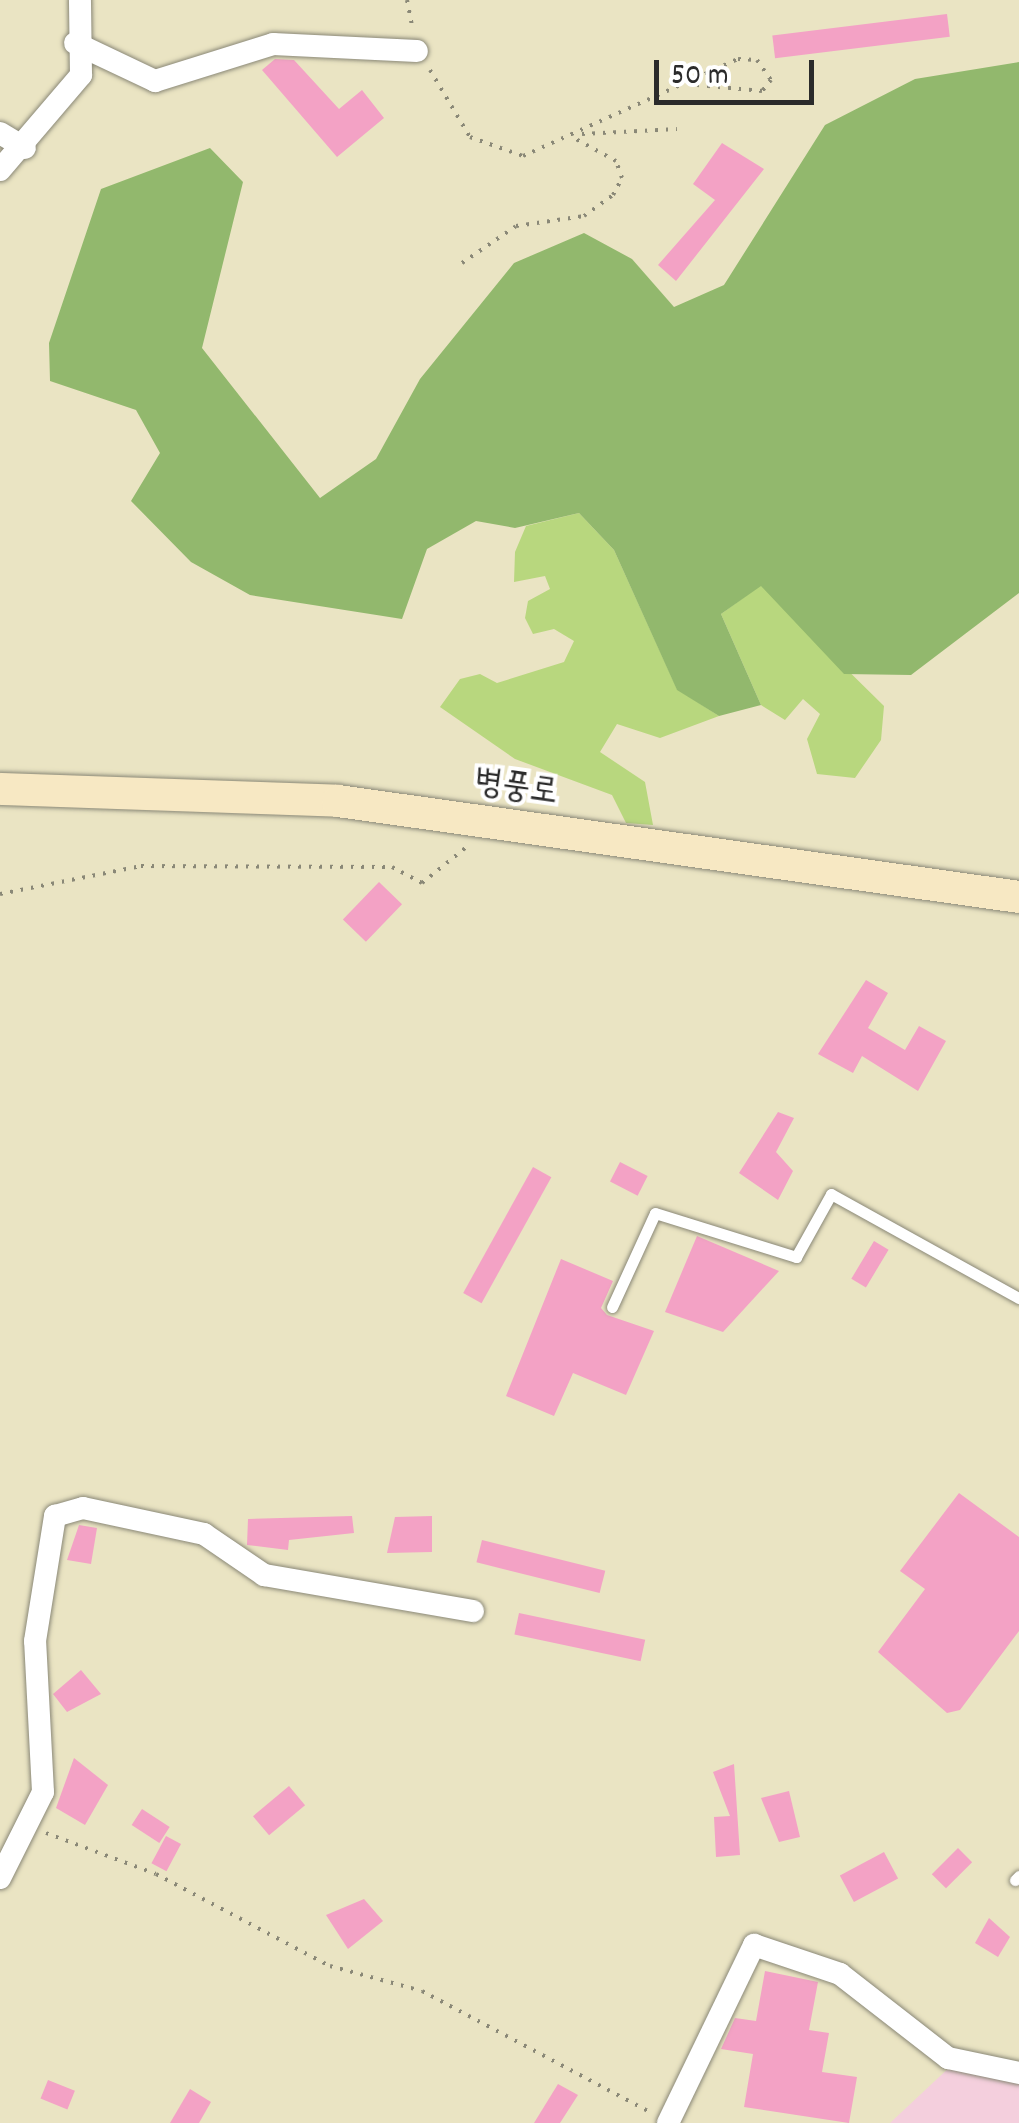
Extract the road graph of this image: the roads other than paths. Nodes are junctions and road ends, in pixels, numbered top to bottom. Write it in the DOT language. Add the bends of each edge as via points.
graph roads {
  1 [pos="80,0"];
  2 [pos="75,43"];
  3 [pos="418,51"];
  4 [pos="0,133"];
  5 [pos="25,148"];
  6 [pos="0,170"];
  7 [pos="0,789"];
  8 [pos="1019,897"];
  9 [pos="1019,1298"];
  10 [pos="612,1307"];
  11 [pos="473,1611"];
  12 [pos="0,1878"];
  13 [pos="1019,2073"];
  14 [pos="668,2122"];
  1 -- 2 [label="street"];
  2 -- 3 [label="street" via="155,81 274,44"];
  2 -- 5 [label="street" via="81,75"];
  4 -- 5 [label="street"];
  5 -- 6 [label="street"];
  7 -- 8 [label="main road, 병풍로" via="338,802"];
  9 -- 10 [label="lane" via="830,1194 796,1256 655,1213"];
  11 -- 12 [label="street" via="264,1575 218,1539 185,1530 83,1508 55,1516 36,1640 46,1768"];
  13 -- 14 [label="street" via="948,2058 840,1974 754,1945"];
}
